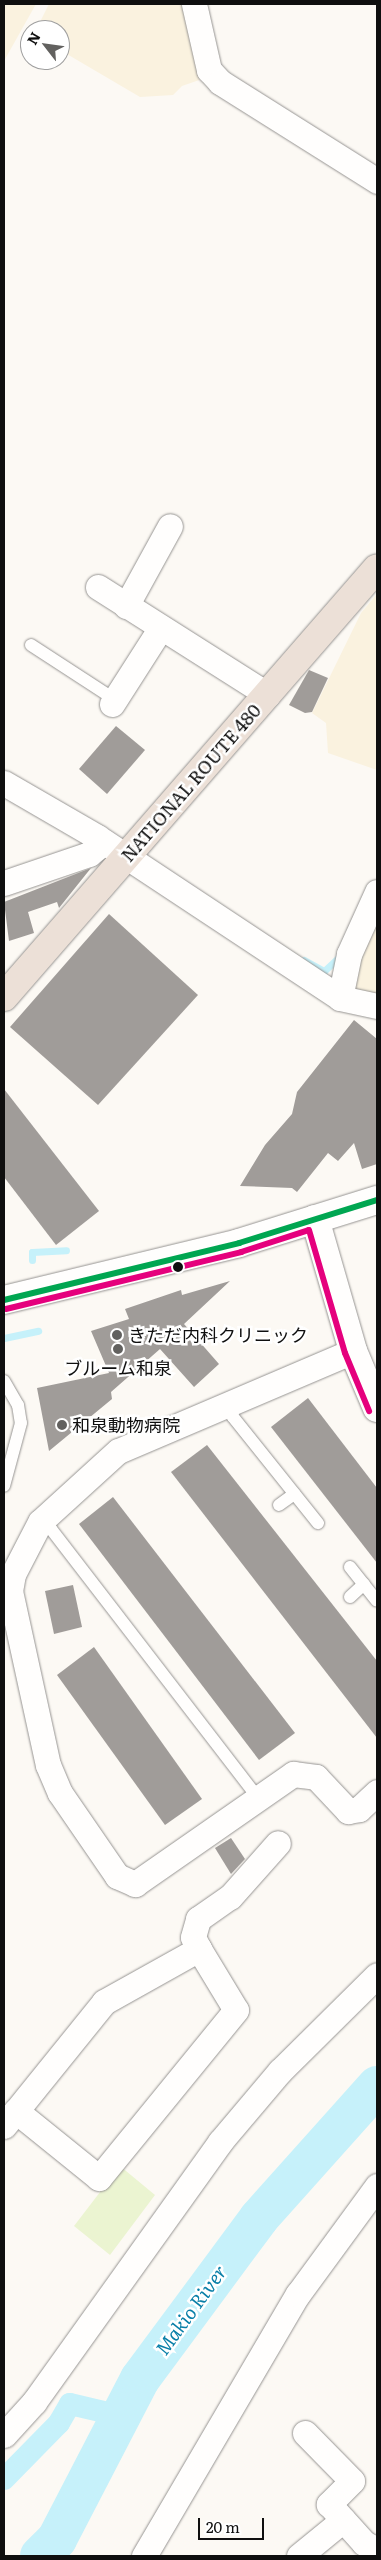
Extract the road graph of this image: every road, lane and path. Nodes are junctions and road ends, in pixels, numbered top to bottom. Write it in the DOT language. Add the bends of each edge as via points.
graph roads {
  1 [pos="194,4"];
  2 [pos="377,181"];
  3 [pos="170,526"];
  4 [pos="377,568"];
  5 [pos="98,586"];
  6 [pos="126,606"];
  7 [pos="160,630"];
  8 [pos="31,645"];
  9 [pos="268,694"];
  10 [pos="113,701"];
  11 [pos="4,784"];
  12 [pos="115,849"];
  13 [pos="4,883"];
  14 [pos="377,892"];
  15 [pos="4,997"];
  16 [pos="340,998"];
  17 [pos="377,1006"];
  18 [pos="377,1200"];
  19 [pos="315,1219"];
  20 [pos="4,1300"];
  21 [pos="353,1350"];
  22 [pos="4,1381"];
  23 [pos="228,1403"];
  24 [pos="377,1408"];
  25 [pos="4,1486"];
  26 [pos="294,1494"];
  27 [pos="280,1505"];
  28 [pos="40,1522"];
  29 [pos="318,1523"];
  30 [pos="350,1567"];
  31 [pos="364,1584"];
  32 [pos="350,1597"];
  33 [pos="377,1601"];
  34 [pos="377,1792"];
  35 [pos="258,1798"];
  36 [pos="265,1849"];
  37 [pos="199,1949"];
  38 [pos="377,1975"];
  39 [pos="10,2119"];
  40 [pos="377,2186"];
  41 [pos="4,2435"];
  42 [pos="310,2448"];
  43 [pos="343,2520"];
  44 [pos="377,2550"];
  45 [pos="144,2556"];
  46 [pos="299,2556"];
  1 -- 2 [label="street" via="209,70 220,82"];
  3 -- 6 [label="street"];
  4 -- 9 [label="highway, NATIONAL ROUTE 480"];
  5 -- 6 [label="street"];
  6 -- 7 [label="street"];
  7 -- 9 [label="street"];
  7 -- 10 [label="street"];
  8 -- 10 [label="lane"];
  9 -- 12 [label="highway, NATIONAL ROUTE 480"];
  11 -- 12 [label="street"];
  12 -- 13 [label="street" via="89,854"];
  12 -- 15 [label="highway, NATIONAL ROUTE 480"];
  12 -- 16 [label="street"];
  14 -- 16 [label="street" via="349,954"];
  16 -- 17 [label="street"];
  18 -- 19 [label="street"];
  19 -- 20 [label="street" via="239,1243"];
  19 -- 21 [label="street"];
  21 -- 23 [label="street"];
  21 -- 24 [label="street"];
  22 -- 25 [label="lane" via="18,1405 21,1423"];
  23 -- 26 [label="lane" via="233,1417"];
  23 -- 28 [label="street" via="118,1451"];
  26 -- 27 [label="lane"];
  26 -- 29 [label="lane"];
  28 -- 35 [label="lane" via="51,1529"];
  28 -- 35 [label="street" via="13,1574 10,1591 35,1707 48,1765 60,1793 117,1876 135,1884"];
  30 -- 31 [label="lane"];
  31 -- 32 [label="lane"];
  31 -- 33 [label="lane"];
  34 -- 35 [label="street" via="359,1809 348,1811 316,1776 293,1774"];
  36 -- 37 [label="street" via="230,1897 198,1919 193,1937"];
  37 -- 39 [label="street" via="104,2002"];
  37 -- 39 [label="street" via="236,2010 100,2178"];
  38 -- 41 [label="street" via="280,2072 220,2142 34,2402"];
  40 -- 45 [label="street" via="298,2294"];
  42 -- 43 [label="street" via="352,2481 329,2504"];
  43 -- 44 [label="street"];
  43 -- 46 [label="street"];
}
